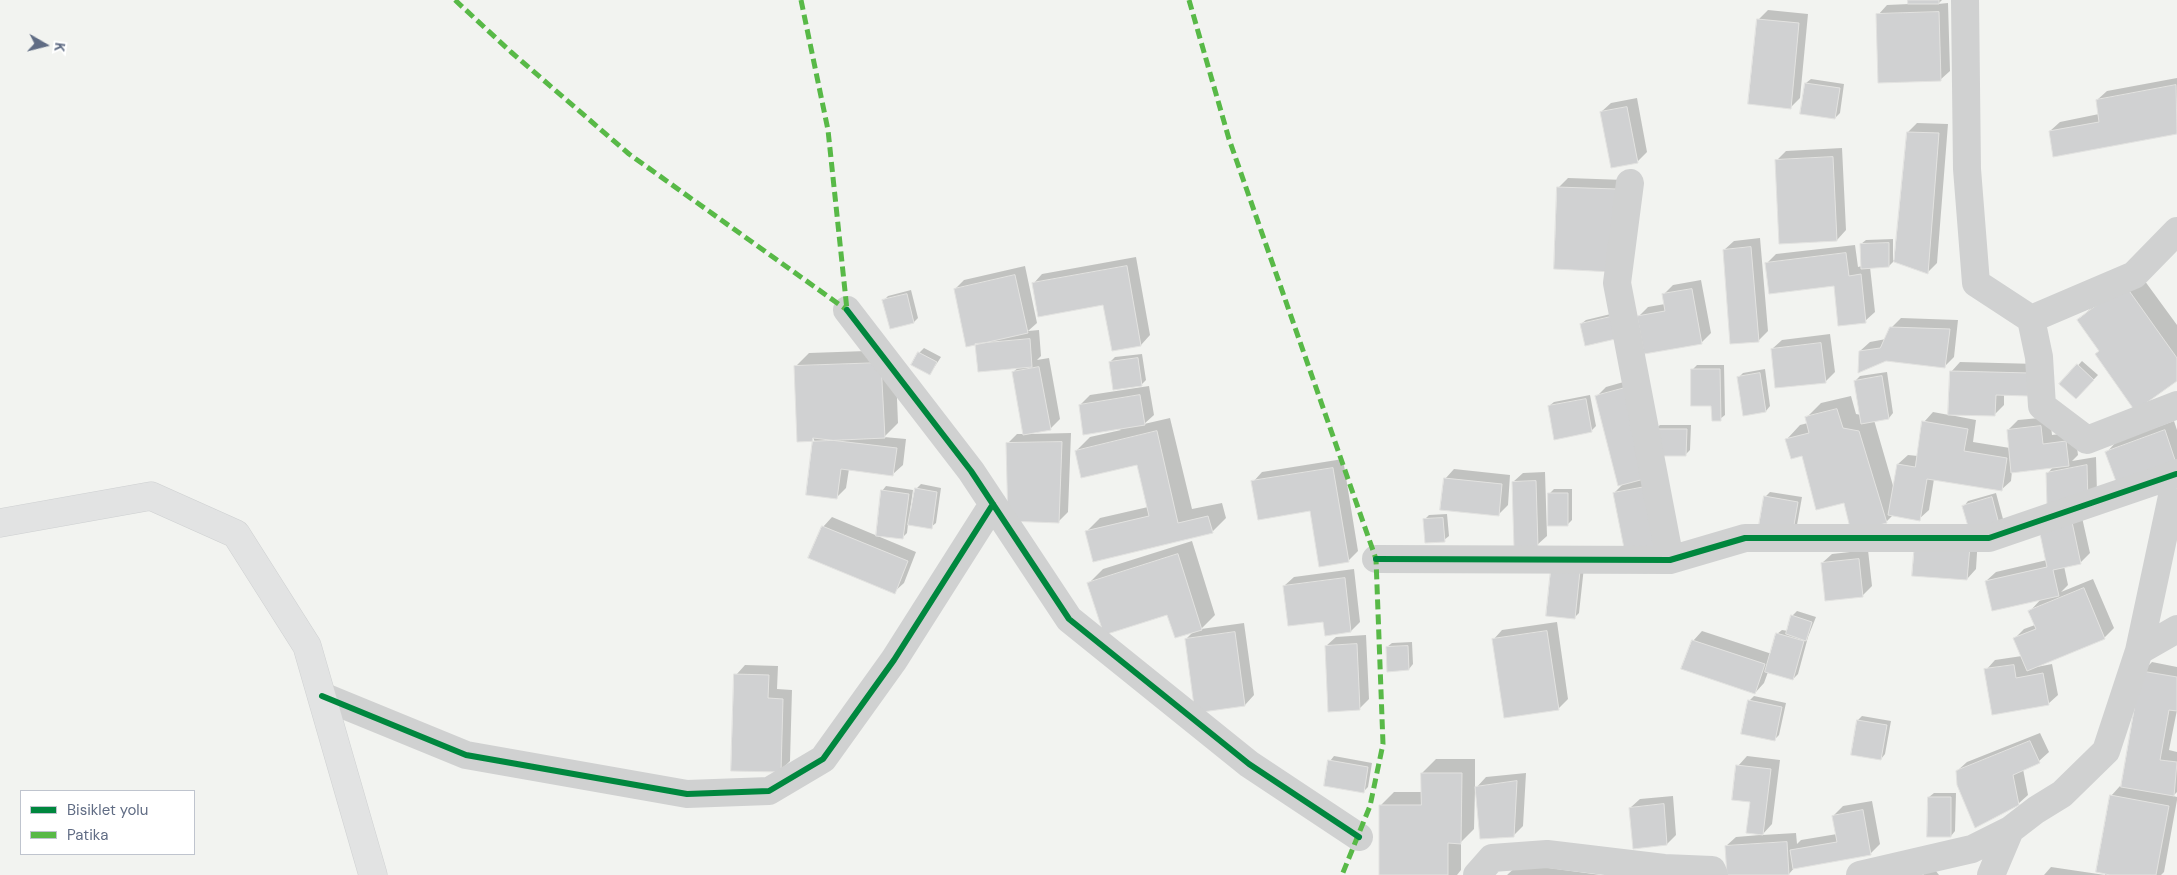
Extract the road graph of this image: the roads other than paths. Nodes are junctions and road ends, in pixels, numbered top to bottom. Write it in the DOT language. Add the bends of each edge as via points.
graph roads {
  1 [pos="1965,0"];
  2 [pos="1630,183"];
  3 [pos="2177,231"];
  4 [pos="847,310"];
  5 [pos="2031,319"];
  6 [pos="2177,404"];
  7 [pos="2177,474"];
  8 [pos="993,504"];
  9 [pos="0,523"];
  10 [pos="1376,559"];
  11 [pos="1670,560"];
  12 [pos="2177,629"];
  13 [pos="2139,651"];
  14 [pos="322,696"];
  15 [pos="2010,830"];
  16 [pos="1359,837"];
  17 [pos="373,875"];
  18 [pos="1477,875"];
  19 [pos="1714,875"];
  20 [pos="1860,875"];
  21 [pos="1991,875"];
  1 -- 5 [label="street" via="1967,169 1976,283"];
  2 -- 11 [label="street" via="1617,283"];
  3 -- 5 [label="street" via="2134,275"];
  4 -- 8 [label="street"];
  5 -- 6 [label="street" via="2039,357 2042,406 2087,440"];
  7 -- 11 [label="street" via="1989,538 1744,538"];
  7 -- 13 [label="street"];
  8 -- 14 [label="street" via="894,660 823,759 769,791 687,794 466,756"];
  8 -- 16 [label="street" via="1069,619 1249,764"];
  9 -- 14 [label="street" via="151,496 236,534 307,646"];
  10 -- 11 [label="street"];
  12 -- 13 [label="street"];
  13 -- 15 [label="street" via="2106,751 2062,794"];
  14 -- 17 [label="street"];
  15 -- 20 [label="street" via="1972,849"];
  15 -- 21 [label="street"];
  18 -- 19 [label="street" via="1492,858 1547,854 1664,868 1712,870"];
}
